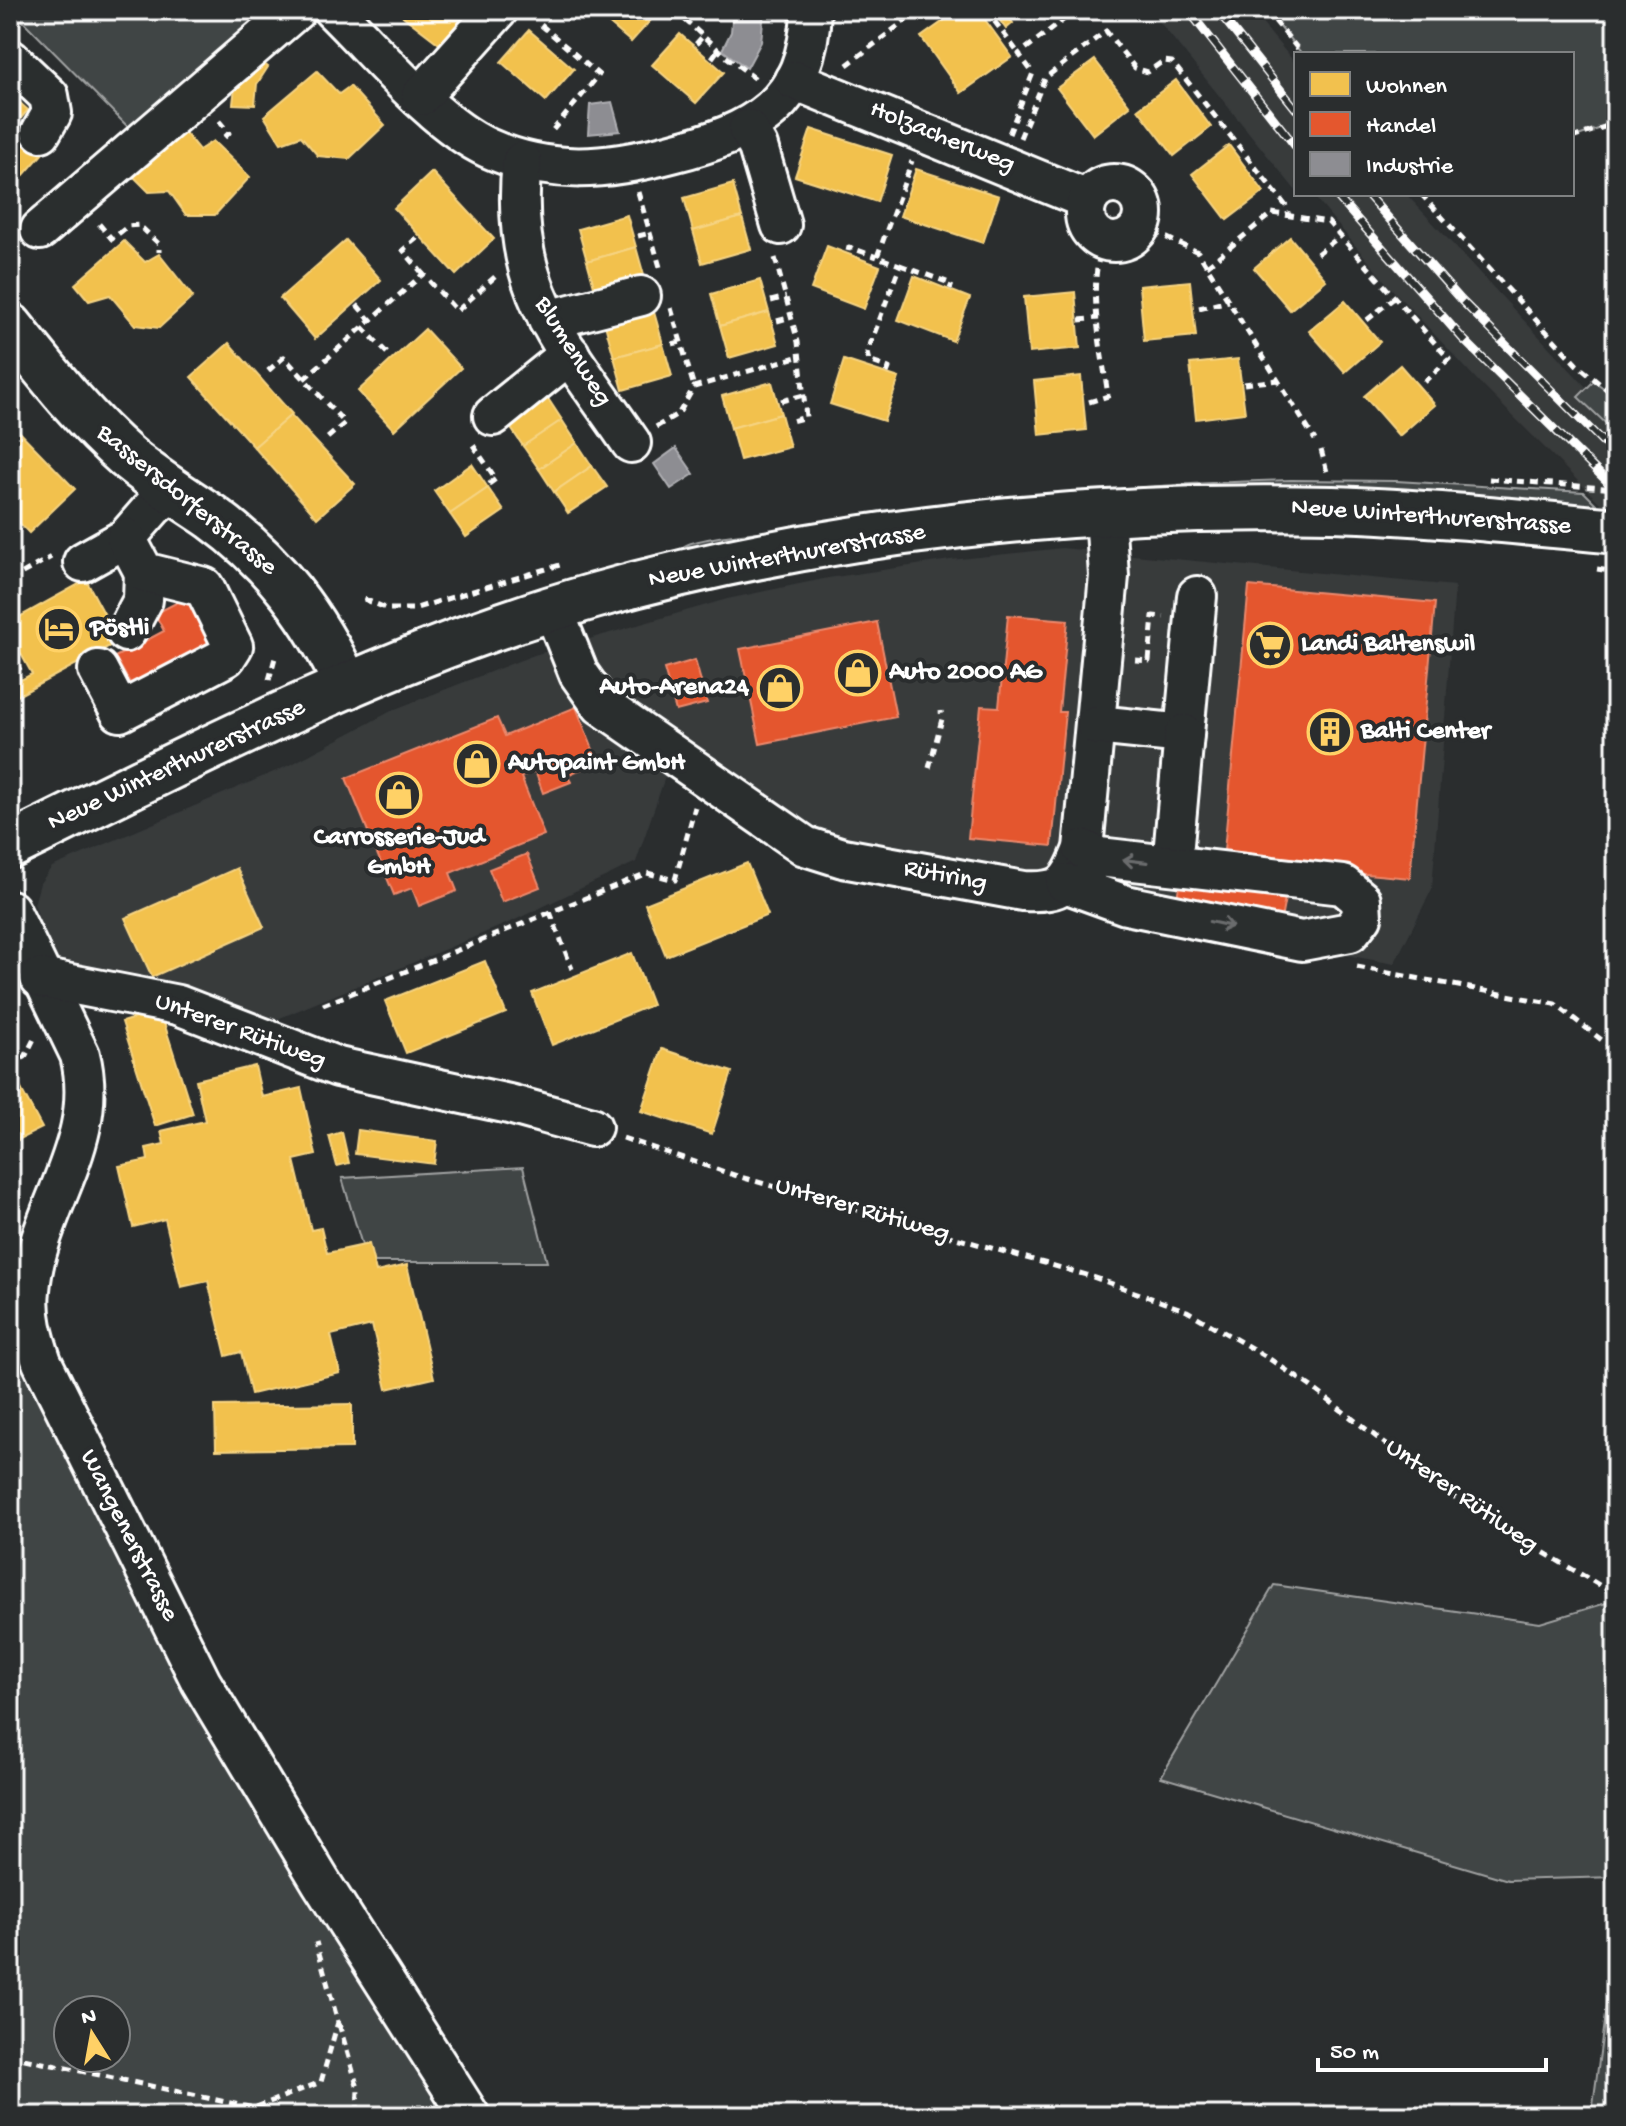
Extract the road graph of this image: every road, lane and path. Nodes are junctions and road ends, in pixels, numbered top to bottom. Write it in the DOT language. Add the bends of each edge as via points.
graph roads {
  1 [pos="296,10"];
  2 [pos="319,10"];
  3 [pos="333,10"];
  4 [pos="498,10"];
  5 [pos="674,10"];
  6 [pos="811,10"];
  7 [pos="919,10"];
  8 [pos="986,10"];
  9 [pos="1076,10"];
  10 [pos="1266,10"];
  11 [pos="541,25"];
  12 [pos="703,36"];
  13 [pos="696,44"];
  14 [pos="718,50"];
  15 [pos="1300,52"];
  16 [pos="1019,54"];
  17 [pos="712,58"];
  18 [pos="10,59"];
  19 [pos="262,61"];
  20 [pos="792,85"];
  21 [pos="421,96"];
  22 [pos="1616,123"];
  23 [pos="748,129"];
  24 [pos="924,130"];
  25 [pos="41,132"];
  26 [pos="1574,137"];
  27 [pos="528,162"];
  28 [pos="1003,163"];
  29 [pos="1423,196"];
  30 [pos="77,200"];
  31 [pos="1088,200"];
  32 [pos="1289,216"];
  33 [pos="1141,226"];
  34 [pos="40,230"];
  35 [pos="650,233"];
  36 [pos="638,236"];
  37 [pos="1340,236"];
  38 [pos="417,238"];
  39 [pos="777,238"];
  40 [pos="1107,241"];
  41 [pos="848,251"];
  42 [pos="159,252"];
  43 [pos="523,252"];
  44 [pos="1317,254"];
  45 [pos="877,257"];
  46 [pos="900,265"];
  47 [pos="1207,266"];
  48 [pos="423,274"];
  49 [pos="950,289"];
  50 [pos="641,296"];
  51 [pos="786,297"];
  52 [pos="1394,298"];
  53 [pos="771,301"];
  54 [pos="1229,301"];
  55 [pos="357,305"];
  56 [pos="1199,308"];
  57 [pos="535,310"];
  58 [pos="791,317"];
  59 [pos="1099,318"];
  60 [pos="370,320"];
  61 [pos="1079,320"];
  62 [pos="1367,320"];
  63 [pos="777,321"];
  64 [pos="10,326"];
  65 [pos="362,327"];
  66 [pos="681,342"];
  67 [pos="672,344"];
  68 [pos="570,354"];
  69 [pos="390,356"];
  70 [pos="800,356"];
  71 [pos="268,371"];
  72 [pos="887,373"];
  73 [pos="304,379"];
  74 [pos="1278,380"];
  75 [pos="1424,382"];
  76 [pos="1244,384"];
  77 [pos="804,395"];
  78 [pos="1616,397"];
  79 [pos="781,401"];
  80 [pos="1089,402"];
  81 [pos="493,416"];
  82 [pos="788,422"];
  83 [pos="325,440"];
  84 [pos="1315,440"];
  85 [pos="631,443"];
  86 [pos="1321,450"];
  87 [pos="1327,472"];
  88 [pos="496,479"];
  89 [pos="489,484"];
  90 [pos="172,491"];
  91 [pos="1105,514"];
  92 [pos="1616,531"];
  93 [pos="126,538"];
  94 [pos="83,562"];
  95 [pos="144,572"];
  96 [pos="364,599"];
  97 [pos="378,607"];
  98 [pos="1196,608"];
  99 [pos="553,609"];
  100 [pos="126,632"];
  101 [pos="10,651"];
  102 [pos="1102,656"];
  103 [pos="268,657"];
  104 [pos="275,659"];
  105 [pos="98,670"];
  106 [pos="23,676"];
  107 [pos="347,686"];
  108 [pos="941,711"];
  109 [pos="1096,725"];
  110 [pos="1184,734"];
  111 [pos="929,768"];
  112 [pos="703,775"];
  113 [pos="10,846"];
  114 [pos="1083,849"];
  115 [pos="1174,855"];
  116 [pos="1065,883"];
  117 [pos="10,910"];
  118 [pos="550,912"];
  119 [pos="1165,913"];
  120 [pos="572,969"];
  121 [pos="40,978"];
  122 [pos="323,1005"];
  123 [pos="41,1026"];
  124 [pos="10,1065"];
  125 [pos="592,1127"];
  126 [pos="1616,1595"];
  127 [pos="321,1882"];
  128 [pos="338,2022"];
  129 [pos="10,2056"];
  130 [pos="357,2116"];
  131 [pos="470,2116"];
  1 -- 30 [label="street"];
  2 -- 19 [label="street"];
  3 -- 21 [label="street"];
  4 -- 21 [label="street"];
  5 -- 12 [label="path"];
  6 -- 20 [label="street" via="807,46"];
  7 -- 20 [label="path"];
  8 -- 16 [label="path"];
  9 -- 16 [label="path"];
  10 -- 15 [label="path"];
  11 -- 27 [label="path" via="548,37 599,75"];
  12 -- 13 [label="path"];
  12 -- 14 [label="path"];
  14 -- 17 [label="path"];
  14 -- 20 [label="path"];
  16 -- 28 [label="path" via="1033,73"];
  18 -- 25 [label="street" via="49,96 52,113"];
  20 -- 23 [label="street"];
  20 -- 24 [label="street, Holzacherweg"];
  21 -- 27 [label="street" via="466,136"];
  22 -- 26 [label="path"];
  23 -- 27 [label="street" via="613,167 567,169"];
  23 -- 39 [label="street" via="758,147"];
  24 -- 28 [label="street, Holzacherweg"];
  24 -- 45 [label="path"];
  27 -- 43 [label="street, Blumenweg" via="518,204"];
  28 -- 31 [label="street, Holzacherweg"];
  28 -- 32 [label="path" via="1045,78 1106,31 1135,68 1148,72 1163,61 1172,62"];
  29 -- 78 [label="path" via="1577,365"];
  30 -- 34 [label="street"];
  30 -- 42 [label="path" via="112,239 128,226 139,225 159,244"];
  31 -- 33 [label="street" via="1105,185 1128,186 1142,203"];
  31 -- 40 [label="street" via="1086,222"];
  32 -- 37 [label="path" via="1328,222"];
  32 -- 47 [label="path" via="1272,213"];
  33 -- 40 [label="street" via="1124,241"];
  33 -- 47 [label="path" via="1198,252"];
  35 -- 36 [label="path"];
  37 -- 44 [label="path"];
  37 -- 52 [label="path"];
  38 -- 48 [label="path" via="403,250"];
  39 -- 51 [label="path"];
  40 -- 59 [label="path" via="1094,275"];
  41 -- 45 [label="path" via="849,247"];
  43 -- 48 [label="path" via="457,311"];
  43 -- 57 [label="street, Blumenweg"];
  45 -- 46 [label="path"];
  46 -- 49 [label="path" via="952,284"];
  46 -- 72 [label="path" via="867,353 869,363 889,368"];
  47 -- 54 [label="path"];
  48 -- 60 [label="path"];
  50 -- 57 [label="street"];
  51 -- 53 [label="path"];
  51 -- 58 [label="path"];
  52 -- 62 [label="path"];
  52 -- 75 [label="path" via="1449,359"];
  54 -- 56 [label="path"];
  54 -- 74 [label="path"];
  55 -- 60 [label="path"];
  57 -- 68 [label="street, Blumenweg"];
  58 -- 63 [label="path"];
  58 -- 70 [label="path"];
  59 -- 61 [label="path"];
  59 -- 80 [label="path" via="1108,396"];
  60 -- 65 [label="path"];
  64 -- 90 [label="main road, Bassersdorferstrasse" via="94,427"];
  65 -- 69 [label="path"];
  65 -- 73 [label="path"];
  66 -- 67 [label="path"];
  68 -- 81 [label="street"];
  68 -- 85 [label="street, Blumenweg"];
  70 -- 77 [label="path"];
  70 -- 85 [label="path" via="694,387 679,413"];
  71 -- 73 [label="path" via="284,357"];
  73 -- 83 [label="path" via="345,423"];
  74 -- 76 [label="path"];
  74 -- 84 [label="path"];
  77 -- 79 [label="path"];
  77 -- 82 [label="path" via="806,417"];
  86 -- 87 [label="path"];
  88 -- 89 [label="path"];
  90 -- 93 [label="street"];
  90 -- 107 [label="main road, Bassersdorferstrasse" via="238,537 294,593"];
  91 -- 92 [label="main road, Neue Winterthurerstrasse" via="1333,509"];
  91 -- 99 [label="main road, Neue Winterthurerstrasse" via="976,525 802,550 655,580"];
  91 -- 102 [label="street" via="1109,576"];
  93 -- 94 [label="street"];
  93 -- 95 [label="street"];
  95 -- 100 [label="street" via="143,600"];
  95 -- 105 [label="street" via="204,587 233,646 226,657 120,712"];
  96 -- 97 [label="path"];
  98 -- 102 [label="path" via="1153,616 1149,661"];
  98 -- 110 [label="street"];
  99 -- 107 [label="main road, Neue Winterthurerstrasse"];
  99 -- 112 [label="street, Rütiring" via="579,674 601,705"];
  101 -- 106 [label="path"];
  102 -- 109 [label="street"];
  103 -- 104 [label="path"];
  107 -- 113 [label="main road, Neue Winterthurerstrasse"];
  108 -- 111 [label="path"];
  109 -- 110 [label="street"];
  109 -- 114 [label="street"];
  110 -- 115 [label="street"];
  112 -- 116 [label="street, Rütiring" via="805,846 830,854 1023,891 1052,892"];
  112 -- 118 [label="path" via="675,880 647,873"];
  115 -- 114 [label="street, one-way" via="1099,857"];
  114 -- 116 [label="street"];
  115 -- 119 [label="street"];
  119 -- 115 [label="street, one-way" via="1302,941 1350,932 1362,917 1361,900 1343,885"];
  116 -- 119 [label="street"];
  117 -- 121 [label="street, Wangenerstrasse"];
  118 -- 120 [label="path"];
  118 -- 122 [label="path"];
  121 -- 125 [label="street, Unterer Rütiweg" via="178,1005 338,1067"];
  121 -- 127 [label="street, Wangenerstrasse" via="80,1055 85,1094 71,1167 33,1268 34,1337 55,1391 201,1682"];
  123 -- 124 [label="path" via="25,1057"];
  125 -- 126 [label="path, Unterer Rütiweg" via="737,1176 1090,1276 1187,1311 1310,1386 1470,1509"];
  127 -- 128 [label="path" via="312,1927"];
  127 -- 131 [label="street, Wangenerstrasse"];
  128 -- 129 [label="path" via="321,2082 254,2108"];
  128 -- 130 [label="path" via="358,2088"];
}
